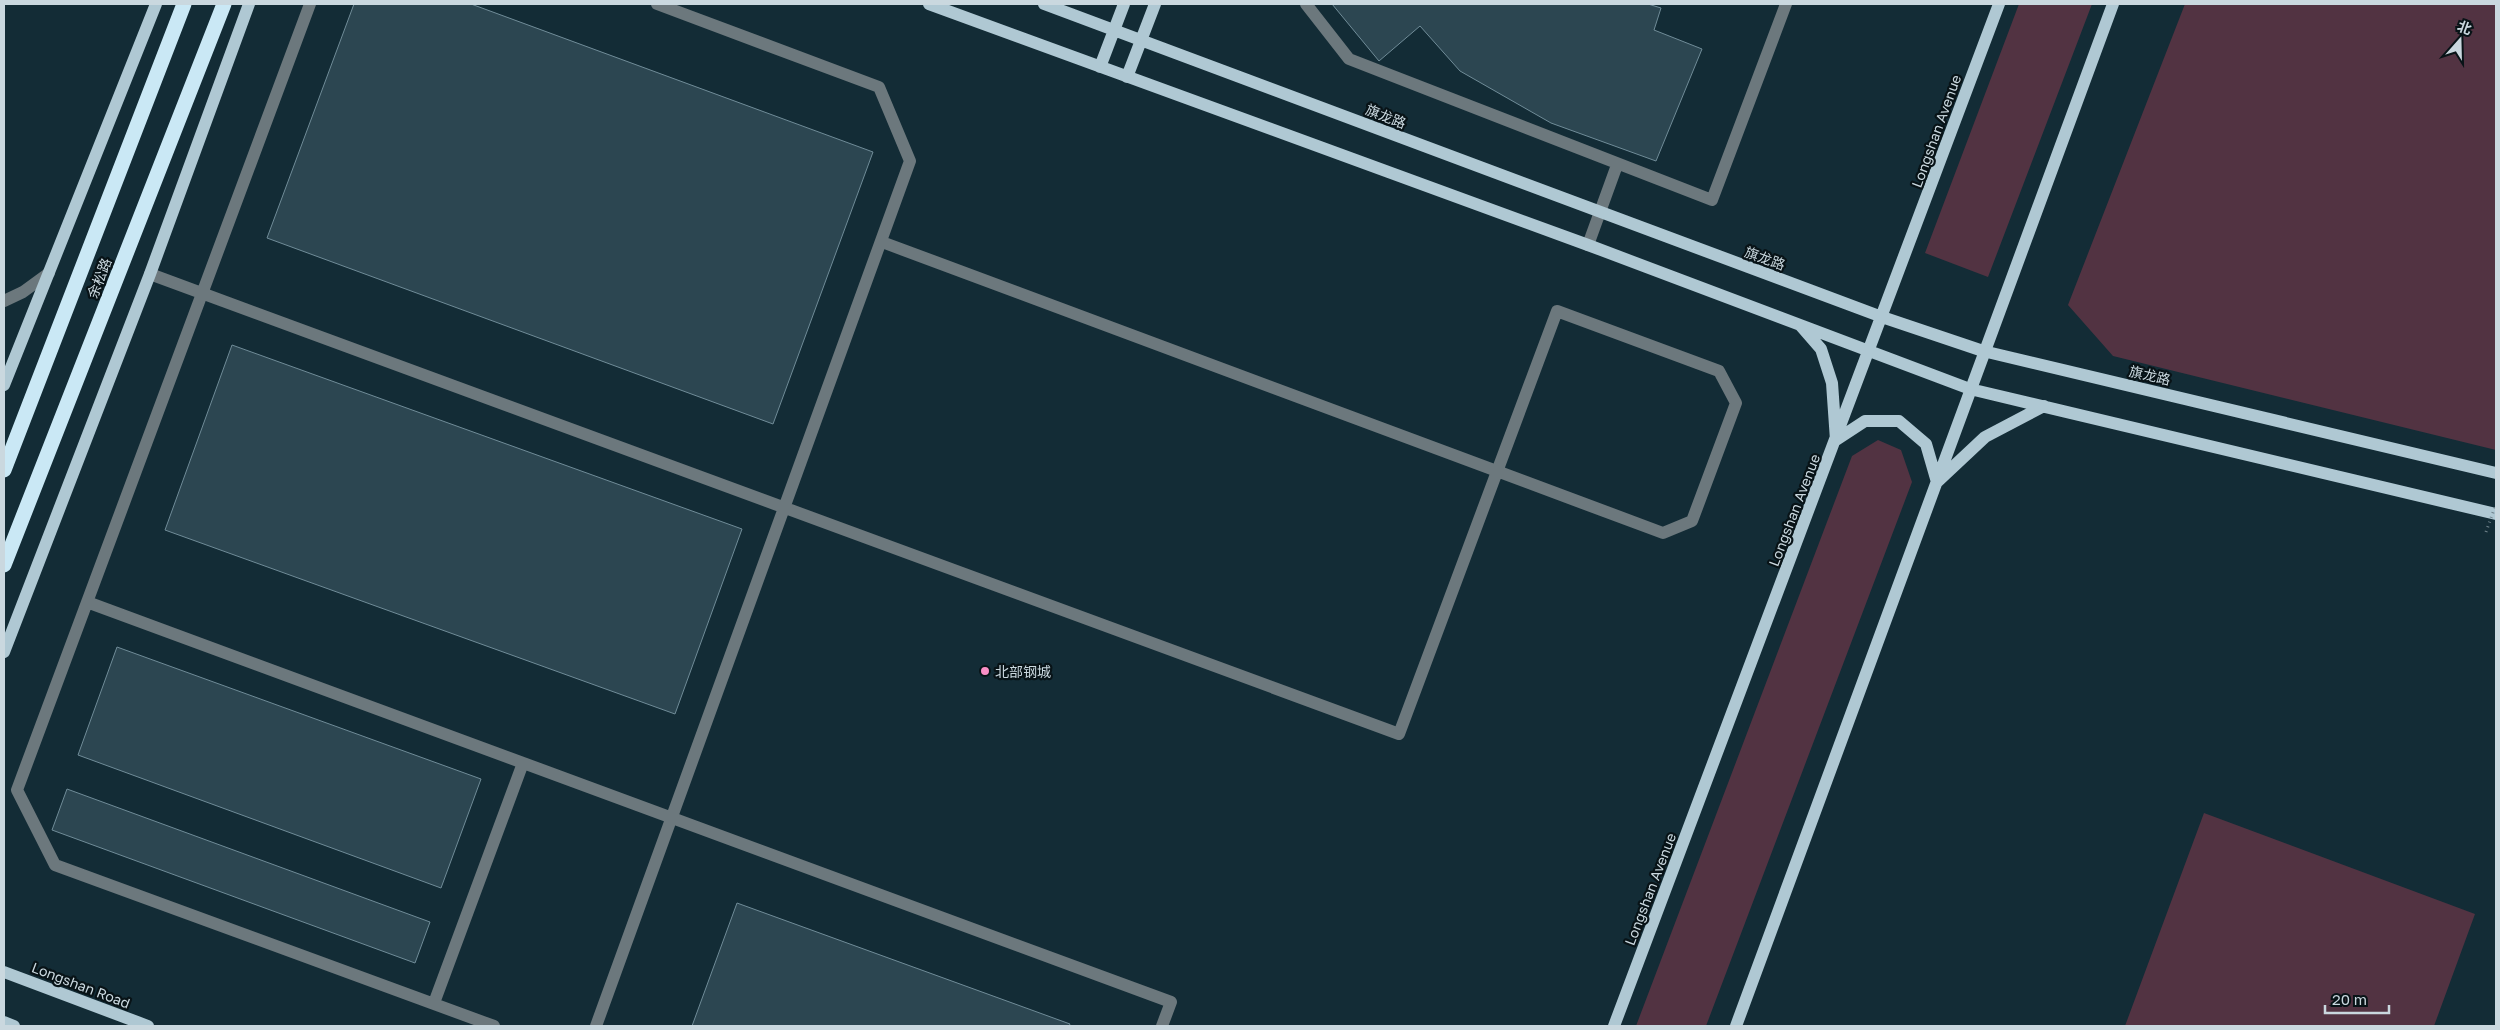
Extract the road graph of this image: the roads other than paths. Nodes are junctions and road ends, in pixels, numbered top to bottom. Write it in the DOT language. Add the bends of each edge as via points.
graph roads {
  1 [pos="156,4"];
  2 [pos="184,4"];
  3 [pos="224,4"];
  4 [pos="249,4"];
  5 [pos="310,4"];
  6 [pos="657,4"];
  7 [pos="929,4"];
  8 [pos="1044,4"];
  9 [pos="1124,4"];
  10 [pos="1155,4"];
  11 [pos="1306,4"];
  12 [pos="1786,4"];
  13 [pos="1999,4"];
  14 [pos="2113,4"];
  15 [pos="1114,30"];
  16 [pos="1142,40"];
  17 [pos="1100,67"];
  18 [pos="1127,77"];
  19 [pos="1617,165"];
  20 [pos="1599,212"];
  21 [pos="882,242"];
  22 [pos="1588,245"];
  23 [pos="50,273"];
  24 [pos="150,274"];
  25 [pos="202,293"];
  26 [pos="4,301"];
  27 [pos="1882,317"];
  28 [pos="1800,324"];
  29 [pos="1870,351"];
  30 [pos="1983,351"];
  31 [pos="4,385"];
  32 [pos="1970,389"];
  33 [pos="2044,406"];
  34 [pos="1836,440"];
  35 [pos="4,470"];
  36 [pos="1497,470"];
  37 [pos="2496,473"];
  38 [pos="1937,482"];
  39 [pos="783,507"];
  40 [pos="2496,514"];
  41 [pos="4,565"];
  42 [pos="87,602"];
  43 [pos="4,652"];
  44 [pos="523,763"];
  45 [pos="671,818"];
  46 [pos="4,972"];
  47 [pos="434,1003"];
  48 [pos="4,1022"];
  49 [pos="14,1026"];
  50 [pos="148,1026"];
  51 [pos="494,1026"];
  52 [pos="596,1026"];
  53 [pos="1162,1026"];
  54 [pos="1614,1026"];
  55 [pos="1736,1026"];
  1 -- 23 [label="main road"];
  2 -- 35 [label="highway, 余松路"];
  3 -- 41 [label="highway, 余松路"];
  4 -- 24 [label="main road"];
  5 -- 25 [label="street"];
  6 -- 21 [label="street" via="879,87 910,161"];
  7 -- 17 [label="main road"];
  8 -- 15 [label="main road, 旗龙路"];
  9 -- 15 [label="main road"];
  10 -- 16 [label="main road"];
  11 -- 19 [label="street" via="1349,59"];
  12 -- 19 [label="street" via="1712,200"];
  13 -- 27 [label="main road, Longshan Avenue"];
  14 -- 30 [label="main road"];
  15 -- 16 [label="main road, 旗龙路"];
  15 -- 17 [label="main road"];
  16 -- 18 [label="main road"];
  16 -- 20 [label="main road, 旗龙路"];
  17 -- 18 [label="main road"];
  18 -- 22 [label="main road"];
  19 -- 20 [label="street"];
  20 -- 22 [label="street"];
  20 -- 27 [label="main road, 旗龙路"];
  21 -- 36 [label="street"];
  21 -- 39 [label="street"];
  22 -- 28 [label="main road"];
  23 -- 26 [label="street"];
  23 -- 31 [label="main road"];
  24 -- 25 [label="street"];
  24 -- 43 [label="main road"];
  25 -- 39 [label="street"];
  25 -- 42 [label="street"];
  27 -- 29 [label="main road, Longshan Avenue"];
  27 -- 30 [label="main road, 旗龙路"];
  28 -- 29 [label="main road"];
  28 -- 34 [label="main road" via="1821,349 1832,383"];
  29 -- 32 [label="main road"];
  29 -- 34 [label="main road, Longshan Avenue"];
  30 -- 32 [label="main road"];
  30 -- 37 [label="main road, 旗龙路"];
  32 -- 33 [label="main road"];
  32 -- 38 [label="main road"];
  33 -- 38 [label="main road" via="1985,437"];
  33 -- 40 [label="main road"];
  34 -- 38 [label="main road" via="1865,421 1899,421 1926,444"];
  34 -- 54 [label="main road, Longshan Avenue"];
  36 -- 36 [label="street" via="1557,311 1719,371 1736,403 1692,521 1663,533"];
  36 -- 39 [label="street" via="1399,734"];
  38 -- 55 [label="main road"];
  39 -- 45 [label="street"];
  42 -- 44 [label="street"];
  42 -- 47 [label="street" via="17,790 56,866"];
  44 -- 45 [label="street"];
  44 -- 47 [label="street"];
  45 -- 52 [label="street"];
  45 -- 53 [label="street" via="1171,1002"];
  46 -- 50 [label="main road, Longshan Road"];
  47 -- 51 [label="street"];
  48 -- 49 [label="main road"];
}
